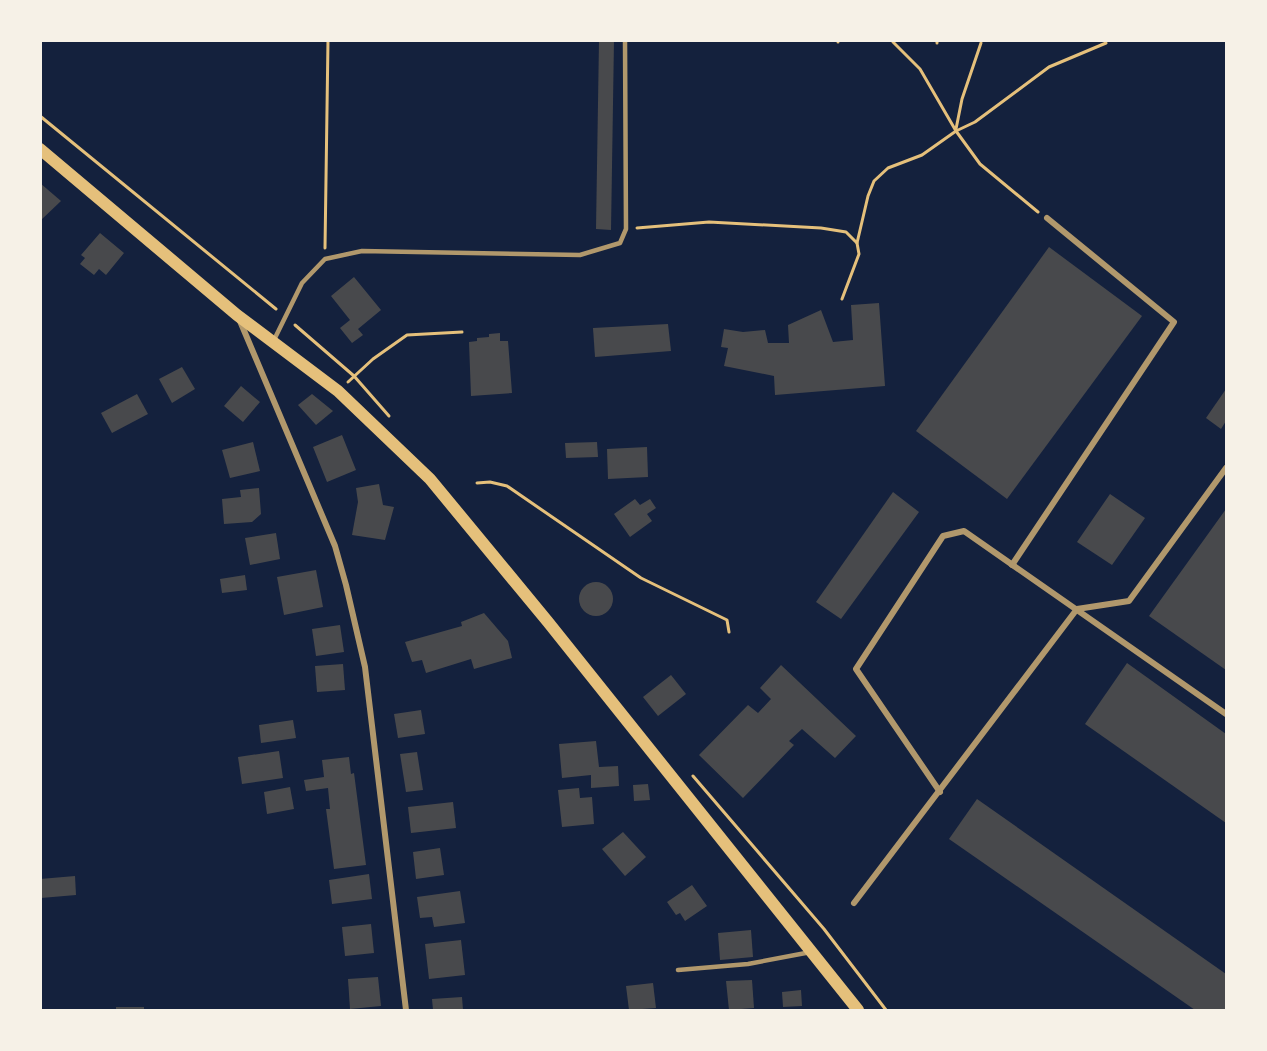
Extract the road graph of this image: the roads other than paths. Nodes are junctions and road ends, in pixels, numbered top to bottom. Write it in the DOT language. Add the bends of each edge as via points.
graph roads {
  1 [pos="625,40"];
  2 [pos="40,148"];
  3 [pos="1047,218"];
  4 [pos="237,315"];
  5 [pos="273,342"];
  6 [pos="1227,468"];
  7 [pos="1012,564"];
  8 [pos="1077,609"];
  9 [pos="1227,714"];
  10 [pos="940,792"];
  11 [pos="854,903"];
  12 [pos="811,952"];
  13 [pos="678,970"];
  14 [pos="406,1011"];
  15 [pos="858,1011"];
  1 -- 5 [label="lane" via="626,229 620,243 580,255 362,251 325,259 302,283"];
  2 -- 4 [label="main road"];
  3 -- 7 [label="street" via="1174,322"];
  4 -- 5 [label="main road"];
  4 -- 14 [label="street" via="335,546 346,585 365,668"];
  5 -- 12 [label="main road" via="338,392 430,479"];
  6 -- 8 [label="street" via="1128,601"];
  7 -- 8 [label="street"];
  7 -- 10 [label="street" via="964,531 943,536 856,669"];
  8 -- 9 [label="street"];
  8 -- 10 [label="street"];
  10 -- 11 [label="street"];
  12 -- 13 [label="lane" via="748,964"];
  12 -- 15 [label="main road"];
}
